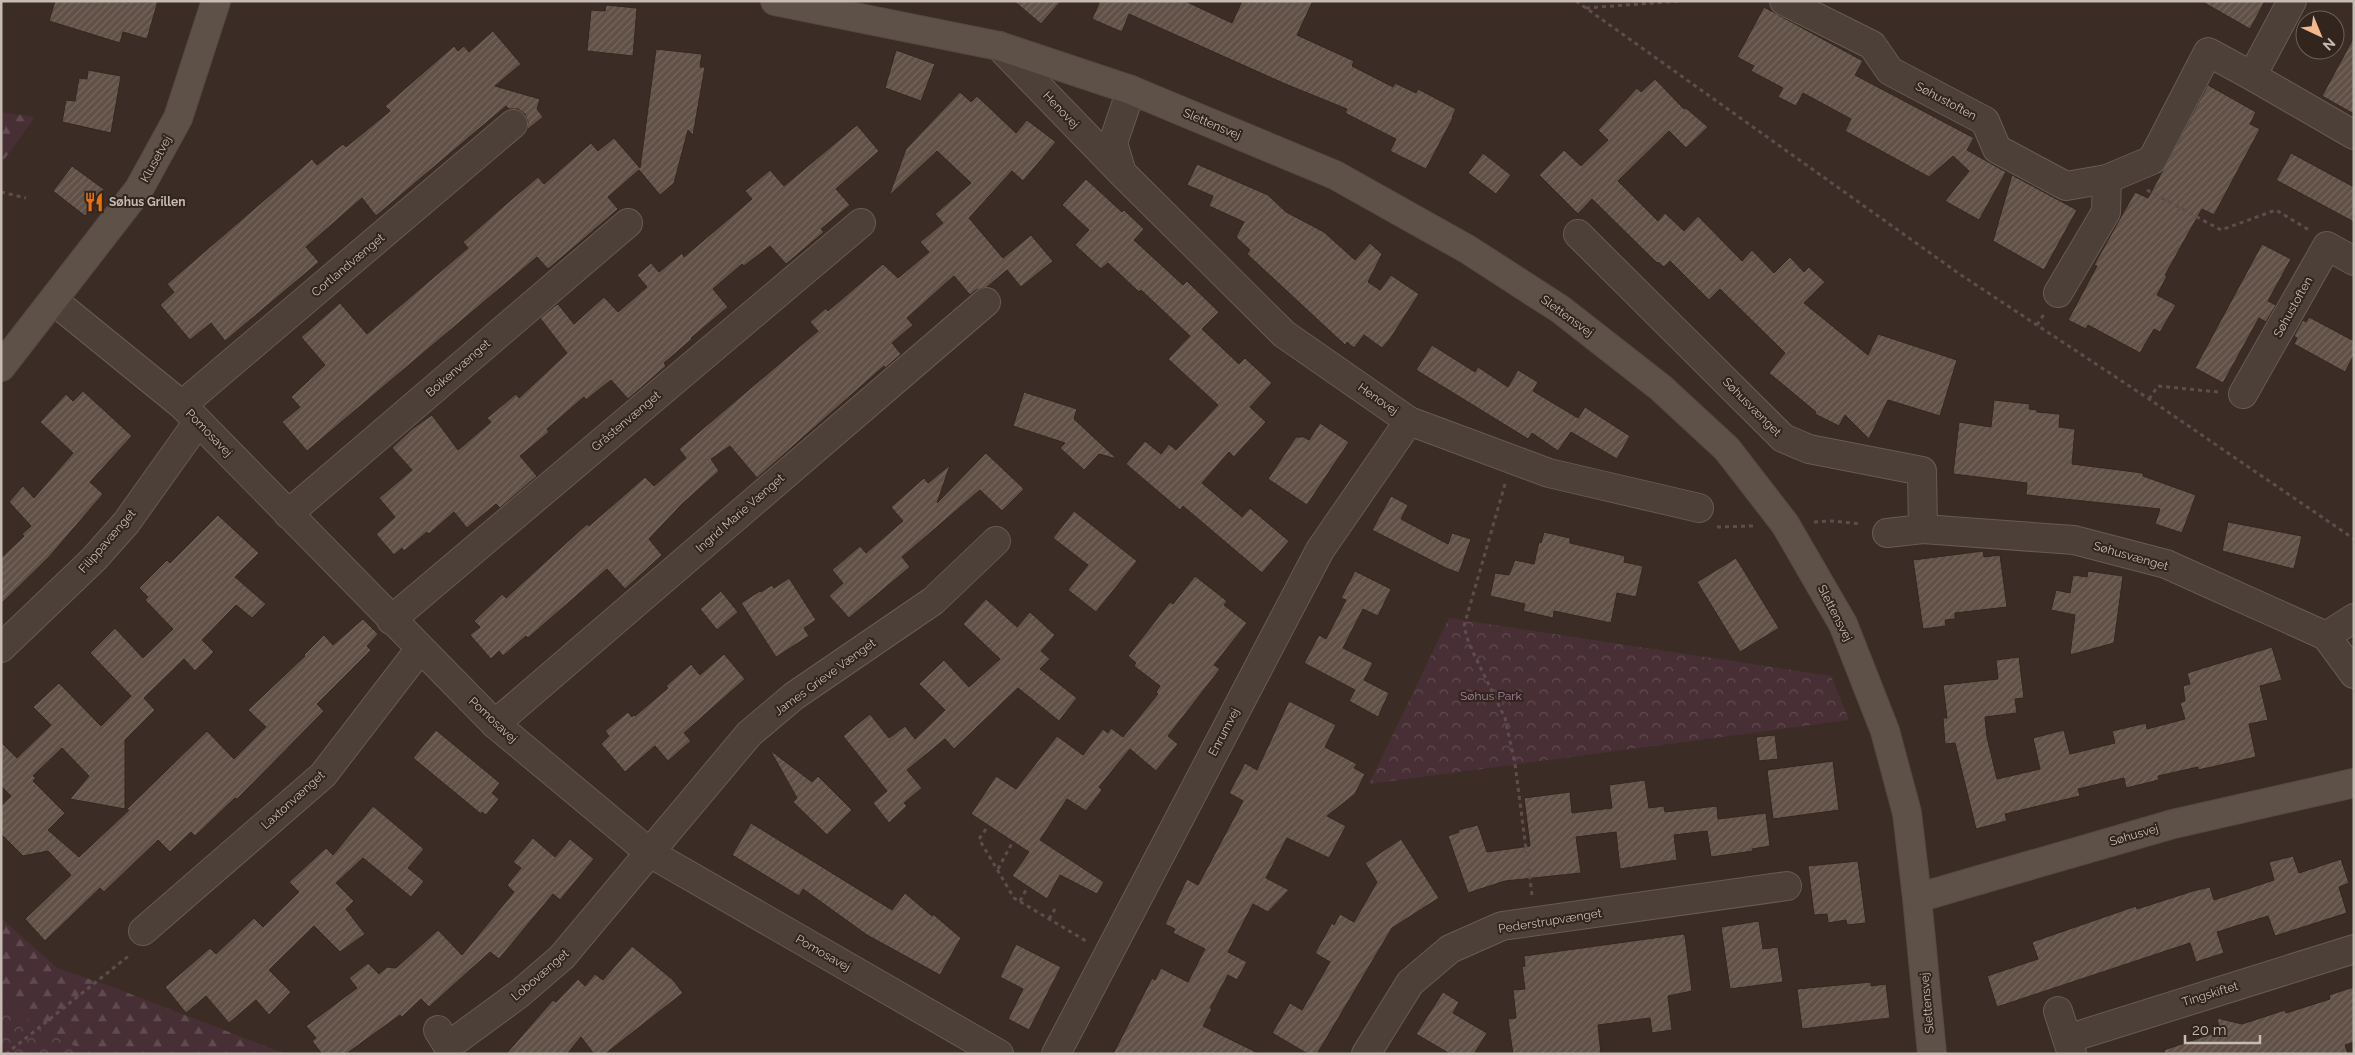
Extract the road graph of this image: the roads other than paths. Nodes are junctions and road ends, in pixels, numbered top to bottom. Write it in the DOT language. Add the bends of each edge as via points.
graph roads {
  1 [pos="216,1"];
  2 [pos="1784,1"];
  3 [pos="2292,1"];
  4 [pos="784,2"];
  5 [pos="999,46"];
  6 [pos="2252,76"];
  7 [pos="1131,90"];
  8 [pos="514,124"];
  9 [pos="2354,135"];
  10 [pos="1122,173"];
  11 [pos="2116,175"];
  12 [pos="628,223"];
  13 [pos="861,224"];
  14 [pos="1578,234"];
  15 [pos="2354,261"];
  16 [pos="2058,293"];
  17 [pos="54,301"];
  18 [pos="986,302"];
  19 [pos="1,367"];
  20 [pos="2244,394"];
  21 [pos="190,414"];
  22 [pos="1409,421"];
  23 [pos="1699,508"];
  24 [pos="288,514"];
  25 [pos="1923,529"];
  26 [pos="1887,533"];
  27 [pos="996,541"];
  28 [pos="2354,618"];
  29 [pos="391,620"];
  30 [pos="2326,636"];
  31 [pos="1,648"];
  32 [pos="420,649"];
  33 [pos="2354,674"];
  34 [pos="495,724"];
  35 [pos="2354,783"];
  36 [pos="650,853"];
  37 [pos="1787,886"];
  38 [pos="1917,898"];
  39 [pos="143,931"];
  40 [pos="2354,949"];
  41 [pos="2058,1011"];
  42 [pos="438,1030"];
  43 [pos="2069,1046"];
  44 [pos="999,1054"];
  45 [pos="1056,1054"];
  46 [pos="1366,1054"];
  47 [pos="1932,1054"];
  1 -- 17 [label="street, Klusetvej" via="178,118 139,190"];
  2 -- 11 [label="street, Søhustoften" via="1872,45 1890,71 1985,121 1997,149 2066,186"];
  3 -- 6 [label="street"];
  4 -- 5 [label="street, Slettensvej"];
  5 -- 7 [label="street, Slettensvej"];
  5 -- 10 [label="street, Henovej"];
  6 -- 9 [label="street, Søhustoften"];
  6 -- 11 [label="street, Søhustoften" via="2208,52 2152,160"];
  7 -- 10 [label="street, Henovej" via="1113,143"];
  7 -- 38 [label="street, Slettensvej" via="1335,175 1467,249 1560,309 1661,388 1727,449 1785,524 1843,624 1885,731 1907,813"];
  8 -- 21 [label="street, Cortlandvænget"];
  10 -- 22 [label="street, Henovej" via="1284,334"];
  11 -- 16 [label="street" via="2106,212"];
  12 -- 24 [label="street, Boikenvænget"];
  13 -- 29 [label="street, Gråstenvænget"];
  14 -- 25 [label="street, Søhusvænget" via="1783,438 1809,450 1922,471"];
  15 -- 20 [label="street, Søhustoften" via="2327,246"];
  17 -- 19 [label="street, Klusetvej"];
  17 -- 21 [label="street, Pomosavej"];
  18 -- 34 [label="street, Ingrid Marie Vænget"];
  21 -- 24 [label="street, Pomosavej"];
  21 -- 31 [label="street, Filippavænget" via="126,523 94,559"];
  22 -- 23 [label="street, Henovej" via="1549,473"];
  22 -- 45 [label="street, Enrumvej" via="1320,550"];
  24 -- 29 [label="street, Pomosavej"];
  25 -- 26 [label="street, Søhusvænget"];
  25 -- 30 [label="street, Søhusvænget" via="2074,540 2166,564"];
  27 -- 36 [label="street, James Grieve Vænget" via="933,601 794,696 749,734"];
  28 -- 30 [label="street"];
  29 -- 32 [label="street, Pomosavej"];
  30 -- 33 [label="street, Søhusvænget"];
  32 -- 34 [label="street, Pomosavej"];
  32 -- 39 [label="street, Laxtonvænget" via="323,775"];
  34 -- 36 [label="street, Pomosavej"];
  35 -- 38 [label="street, Søhusvej" via="2173,824"];
  36 -- 42 [label="street, Lobovænget" via="562,957 519,994 448,1046"];
  36 -- 44 [label="street, Pomosavej"];
  37 -- 46 [label="street, Pederstrupvænget" via="1502,926 1450,949 1410,983"];
  38 -- 47 [label="street, Slettensvej"];
  40 -- 43 [label="street, Tingskiftet"];
  41 -- 43 [label="street, Tingskiftet"];
}
